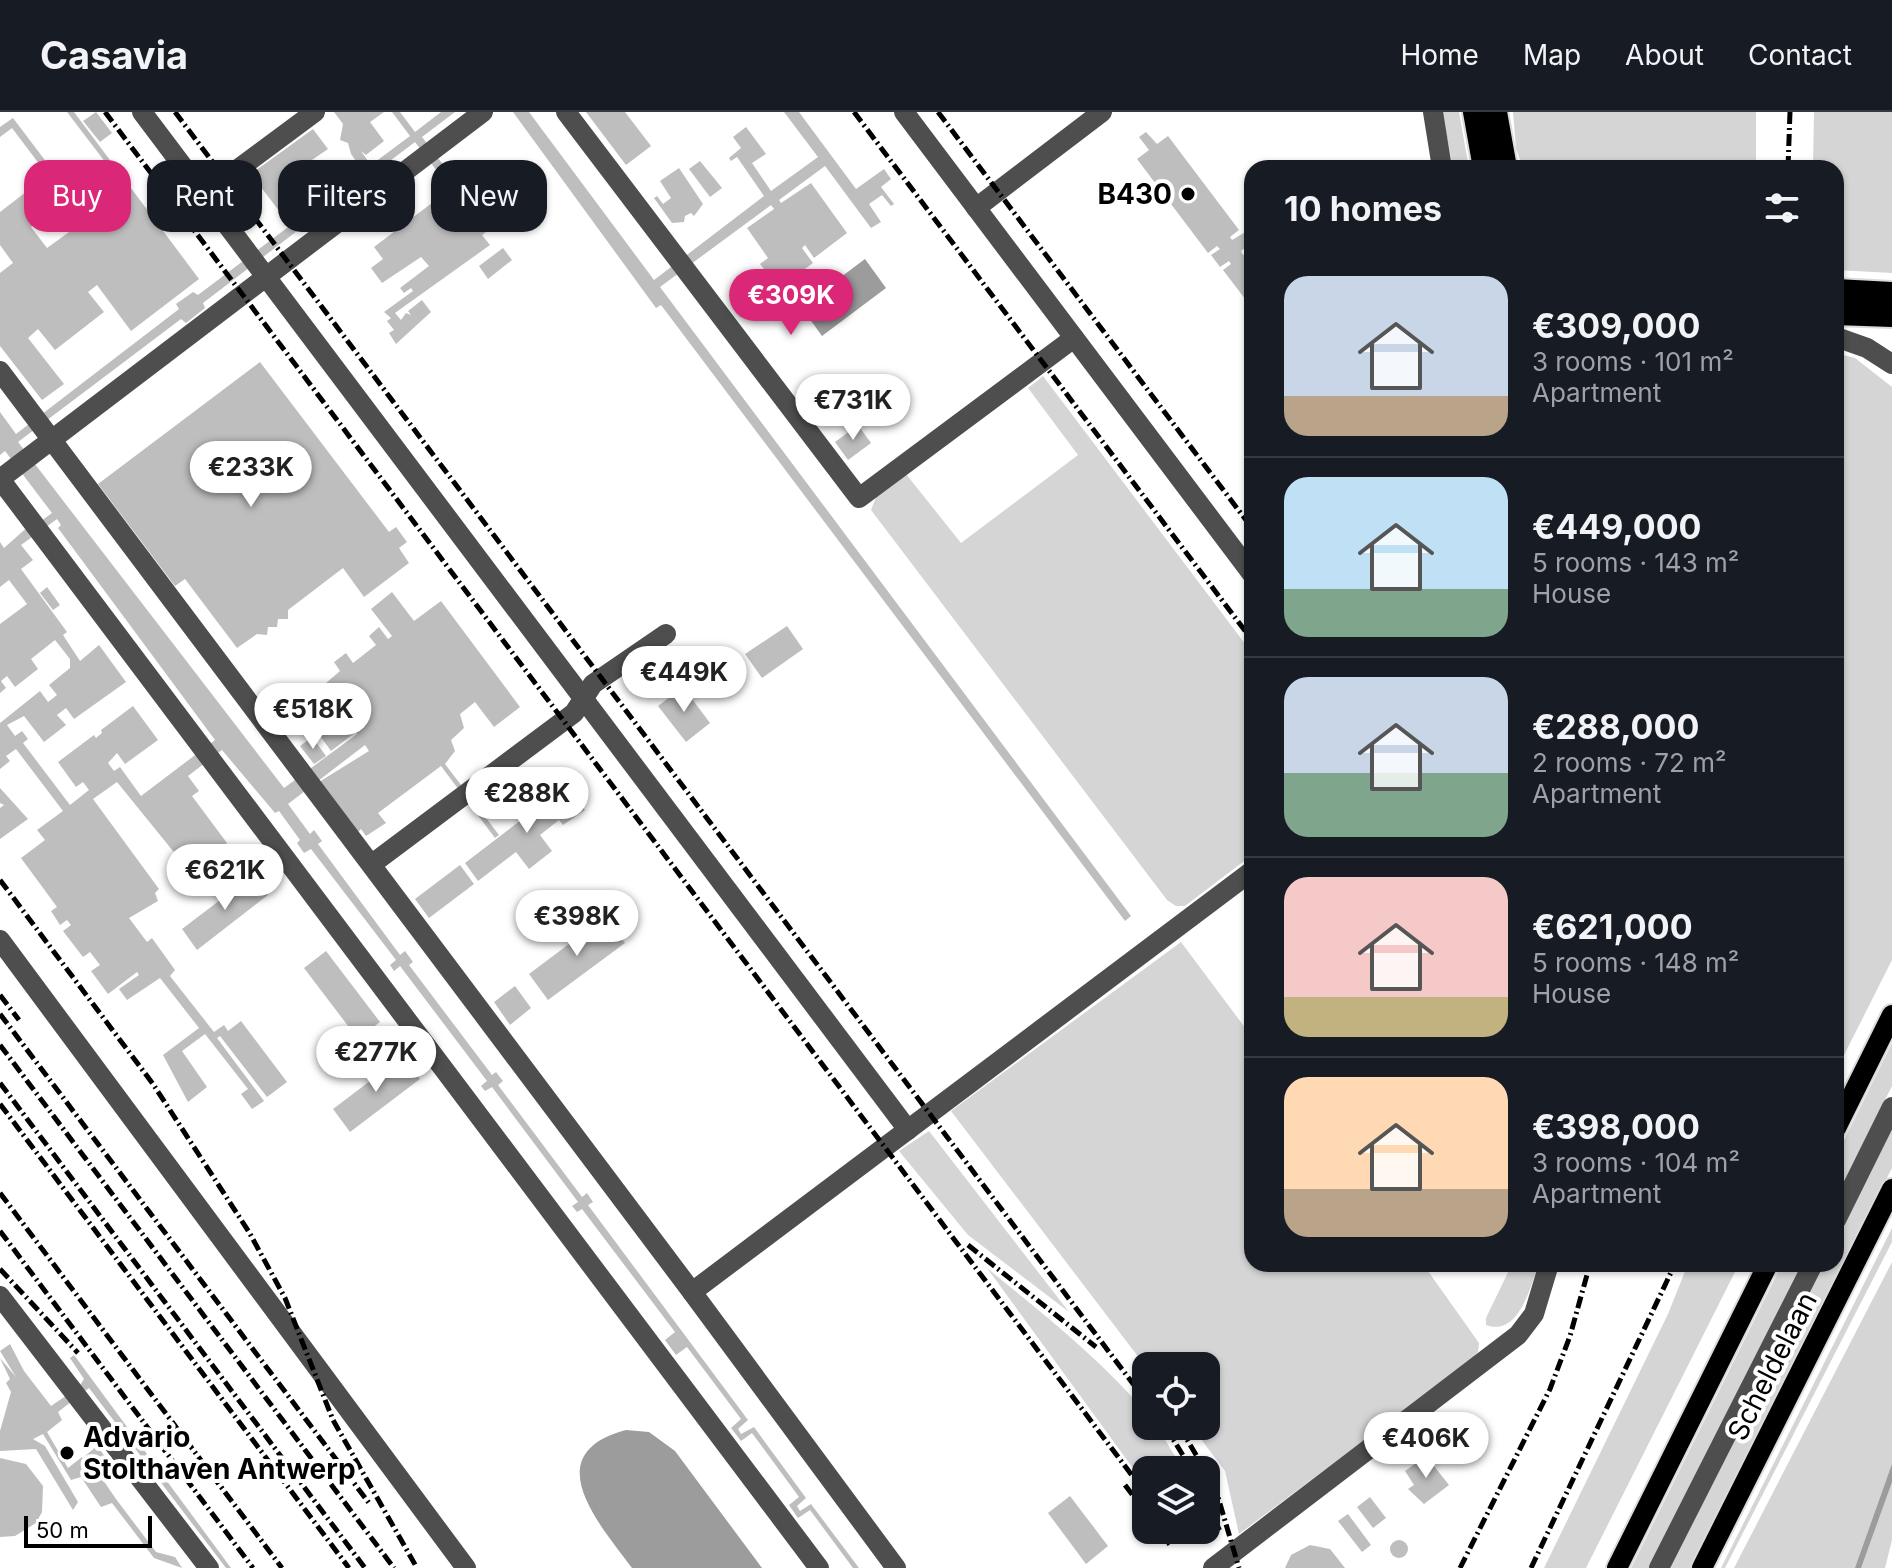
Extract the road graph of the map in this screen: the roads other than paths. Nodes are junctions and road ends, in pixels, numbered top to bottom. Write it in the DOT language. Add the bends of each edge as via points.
graph roads {
  1 [pos="315,112"];
  2 [pos="482,112"];
  3 [pos="566,112"];
  4 [pos="904,112"];
  5 [pos="1102,112"];
  6 [pos="1433,112"];
  7 [pos="1475,112"];
  8 [pos="1495,112"];
  9 [pos="144,113"];
  10 [pos="178,160"];
  11 [pos="250,160"];
  12 [pos="1441,160"];
  13 [pos="1484,160"];
  14 [pos="1504,160"];
  15 [pos="976,208"];
  16 [pos="230,232"];
  17 [pos="264,278"];
  18 [pos="1844,291"];
  19 [pos="1892,294"];
  20 [pos="1844,313"];
  21 [pos="1892,315"];
  22 [pos="1074,338"];
  23 [pos="1844,340"];
  24 [pos="1892,364"];
  25 [pos="0,371"];
  26 [pos="51,440"];
  27 [pos="0,479"];
  28 [pos="1244,563"];
  29 [pos="666,634"];
  30 [pos="583,699"];
  31 [pos="372,864"];
  32 [pos="1244,877"];
  33 [pos="0,940"];
  34 [pos="1892,1015"];
  35 [pos="1892,1107"];
  36 [pos="1844,1112"];
  37 [pos="908,1130"];
  38 [pos="1892,1189"];
  39 [pos="1844,1204"];
  40 [pos="1547,1272"];
  41 [pos="1764,1272"];
  42 [pos="1809,1272"];
  43 [pos="692,1292"];
  44 [pos="1,1298"];
  45 [pos="209,1568"];
  46 [pos="466,1568"];
  47 [pos="819,1568"];
  48 [pos="896,1568"];
  49 [pos="1213,1568"];
  50 [pos="1617,1568"];
  51 [pos="1659,1568"];
  52 [pos="1702,1568"];
  1 -- 11 [label="street"];
  2 -- 17 [label="street"];
  3 -- 22 [label="street" via="859,498"];
  4 -- 15 [label="street"];
  5 -- 15 [label="street"];
  6 -- 12 [label="street"];
  7 -- 13 [label="highway"];
  8 -- 14 [label="highway"];
  9 -- 10 [label="street"];
  15 -- 22 [label="street"];
  16 -- 17 [label="street"];
  17 -- 26 [label="street"];
  17 -- 30 [label="street"];
  18 -- 19 [label="highway"];
  20 -- 21 [label="highway"];
  22 -- 28 [label="street"];
  23 -- 24 [label="street"];
  25 -- 26 [label="street"];
  26 -- 27 [label="street"];
  26 -- 31 [label="street"];
  27 -- 47 [label="street"];
  29 -- 30 [label="street" via="593,684"];
  30 -- 31 [label="street" via="574,713"];
  30 -- 37 [label="street"];
  31 -- 43 [label="street"];
  32 -- 37 [label="street"];
  33 -- 46 [label="street"];
  34 -- 36 [label="main road"];
  35 -- 39 [label="street"];
  37 -- 43 [label="street"];
  38 -- 52 [label="main road, Scheldelaan"];
  40 -- 49 [label="street" via="1534,1314 1518,1335"];
  41 -- 50 [label="main road, Scheldelaan"];
  42 -- 51 [label="street"];
  43 -- 48 [label="street"];
  44 -- 45 [label="street"];
}
